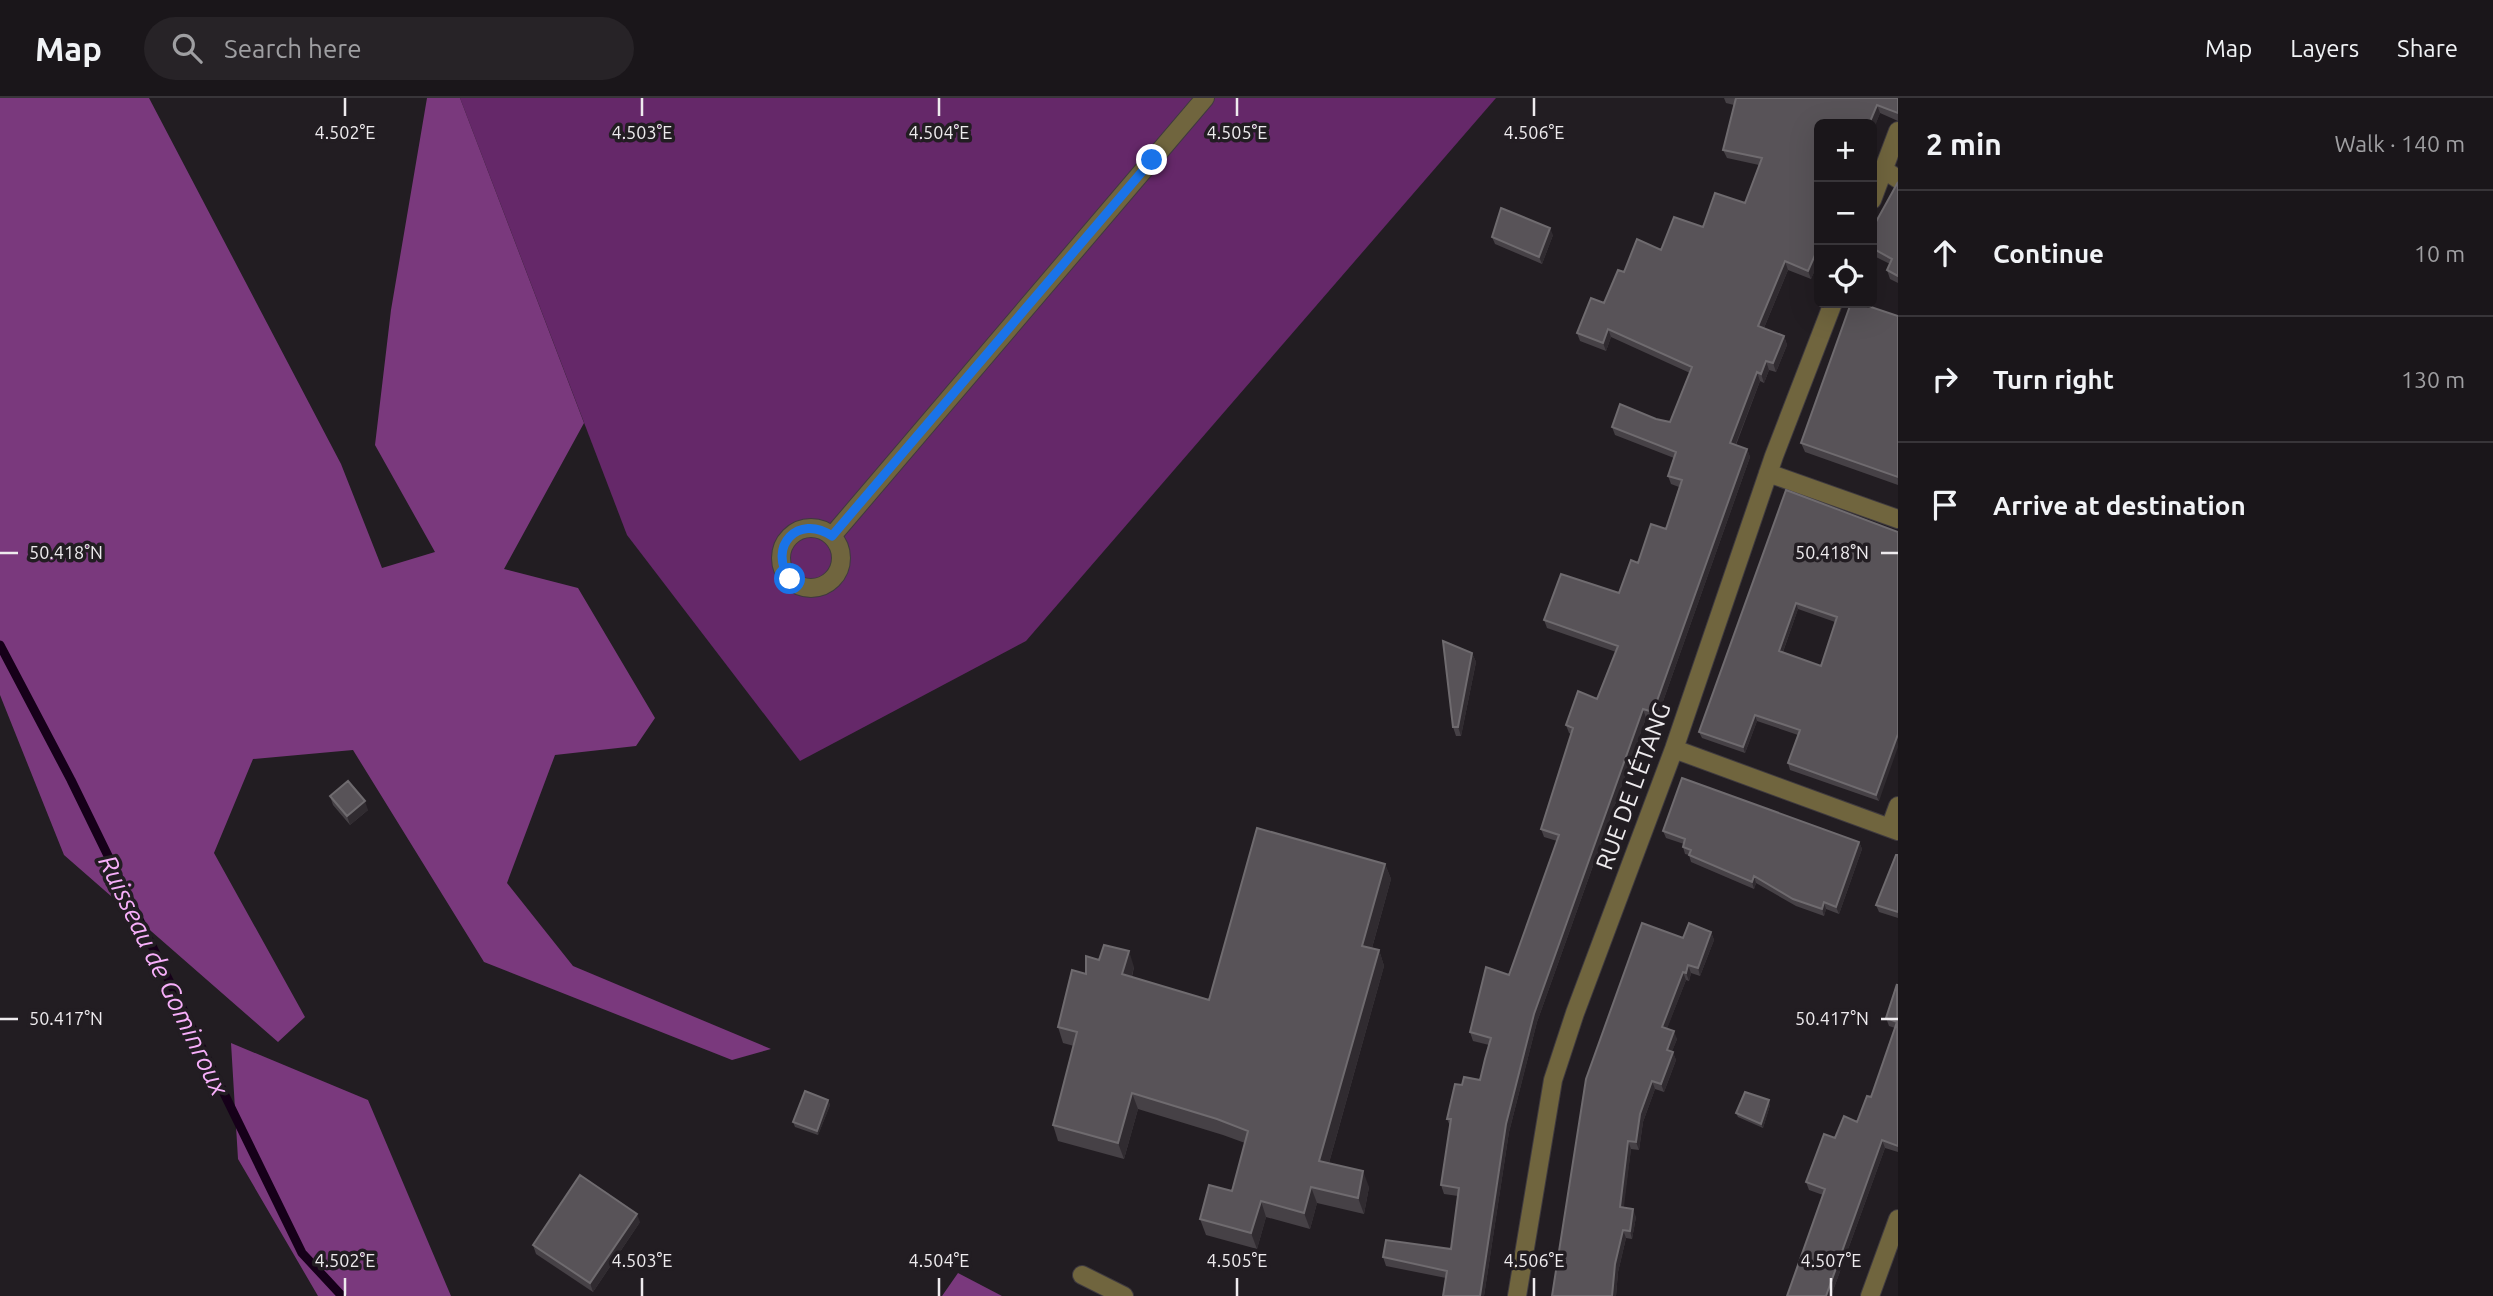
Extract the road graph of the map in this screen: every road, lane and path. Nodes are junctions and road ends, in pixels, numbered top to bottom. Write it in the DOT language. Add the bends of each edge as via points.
graph roads {
  1 [pos="1205,98"];
  2 [pos="1898,131"];
  3 [pos="1891,174"];
  4 [pos="1877,193"];
  5 [pos="1830,308"];
  6 [pos="1769,473"];
  7 [pos="1898,519"];
  8 [pos="832,536"];
  9 [pos="1674,749"];
  10 [pos="1898,806"];
  11 [pos="1894,830"];
  12 [pos="1898,1219"];
  13 [pos="1082,1275"];
  14 [pos="1124,1296"];
  15 [pos="1517,1296"];
  16 [pos="1870,1296"];
  1 -- 8 [label="street"];
  2 -- 3 [label="street"];
  3 -- 4 [label="street"];
  5 -- 6 [label="street, RUE DE L'ÉTANG"];
  6 -- 7 [label="street"];
  6 -- 9 [label="street, RUE DE L'ÉTANG"];
  9 -- 11 [label="street"];
  9 -- 15 [label="street, RUE DE L'ÉTANG" via="1553,1080"];
  10 -- 11 [label="street"];
  12 -- 16 [label="street"];
  13 -- 14 [label="street"];
}
